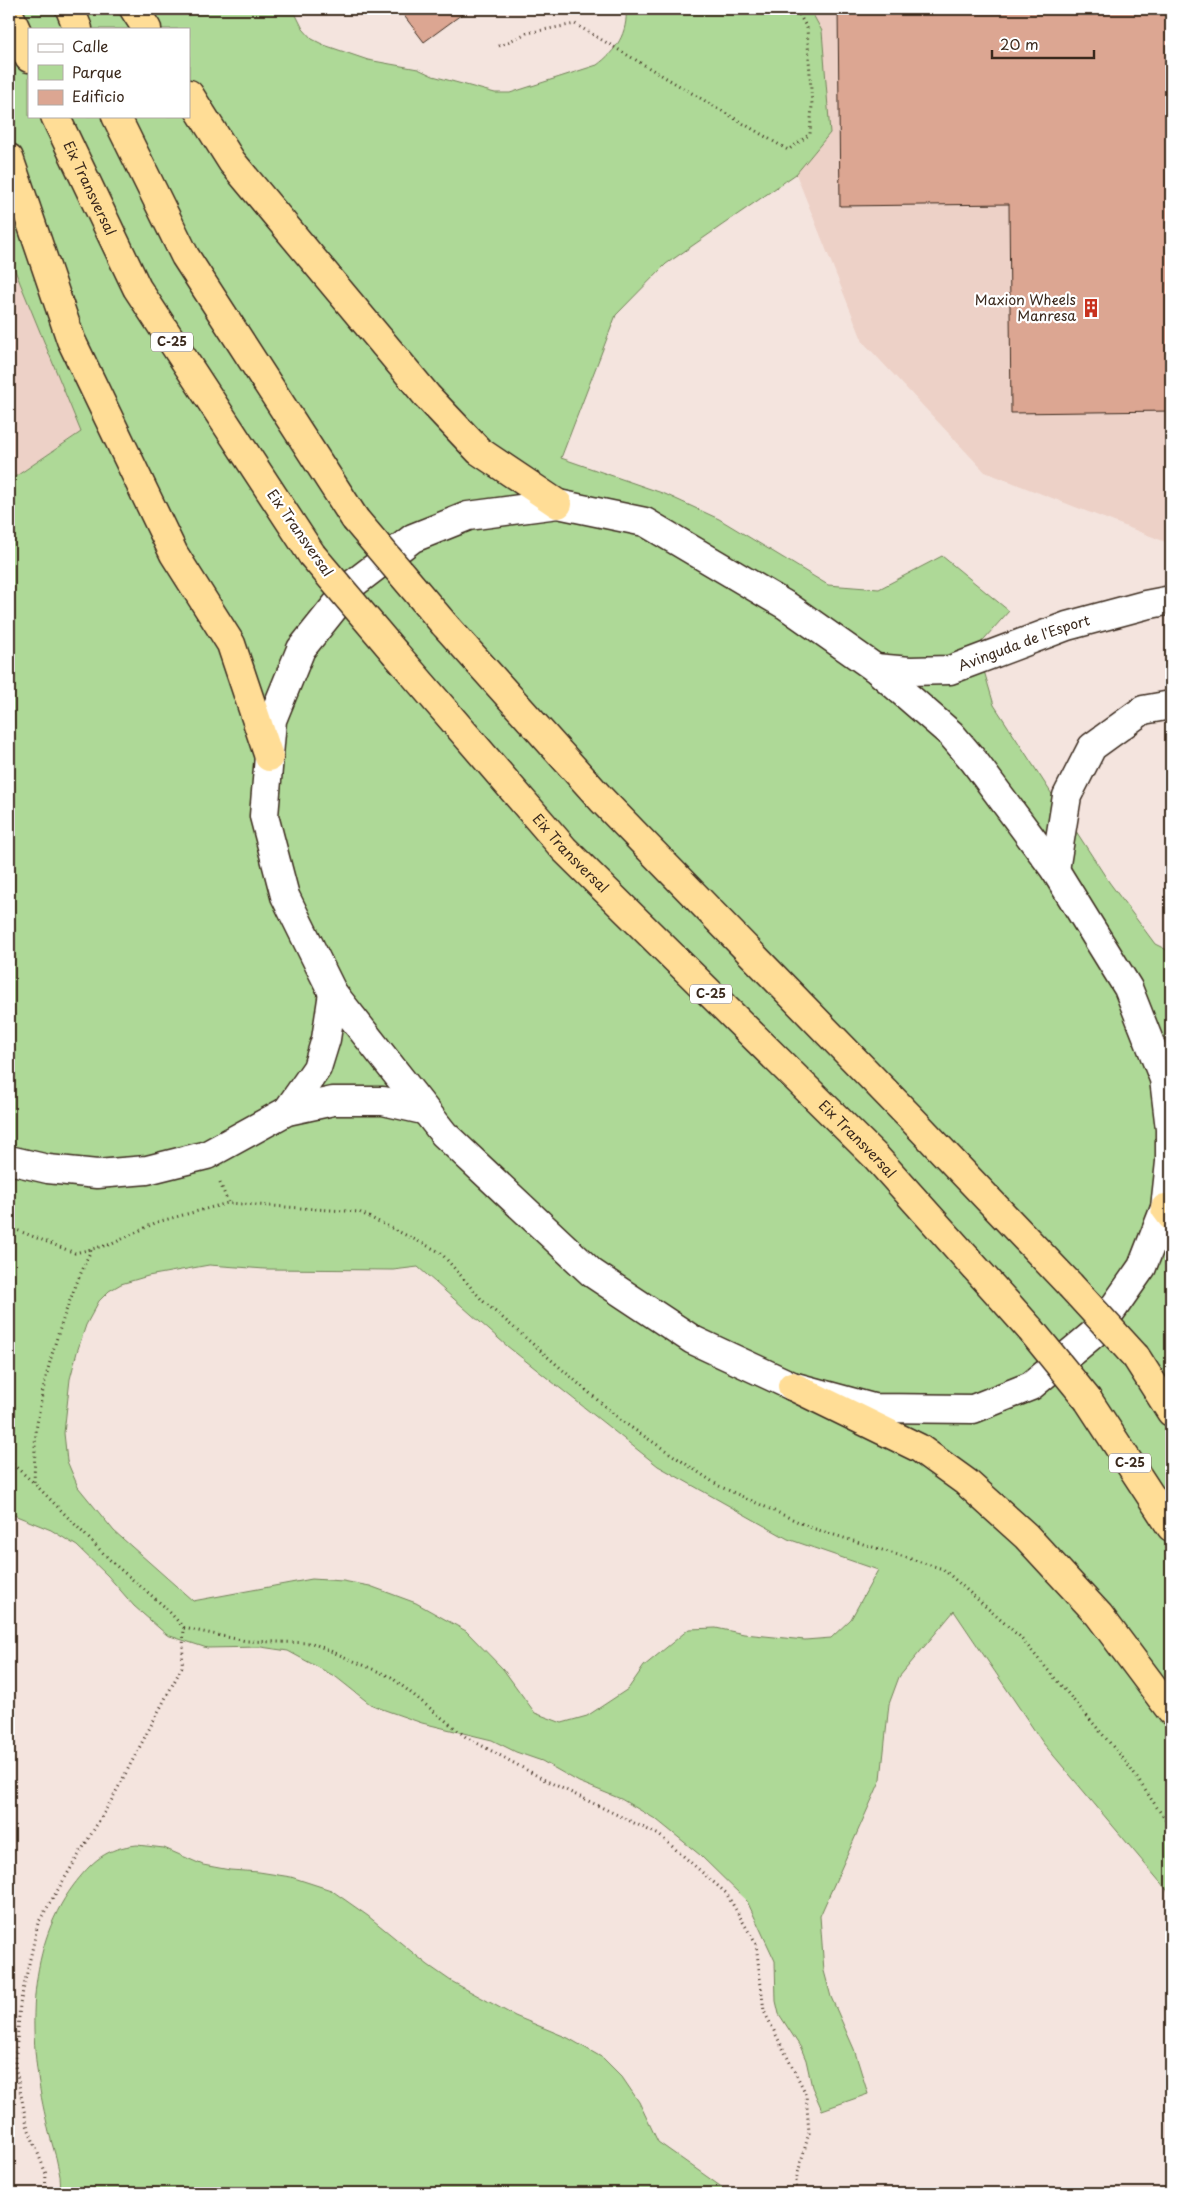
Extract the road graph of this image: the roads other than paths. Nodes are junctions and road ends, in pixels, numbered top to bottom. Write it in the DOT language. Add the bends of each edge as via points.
graph roads {
  1 [pos="70,9"];
  2 [pos="134,9"];
  3 [pos="9,14"];
  4 [pos="78,28"];
  5 [pos="146,28"];
  6 [pos="28,56"];
  7 [pos="190,96"];
  8 [pos="56,118"];
  9 [pos="117,118"];
  10 [pos="9,158"];
  11 [pos="558,504"];
  12 [pos="1171,600"];
  13 [pos="875,668"];
  14 [pos="1171,705"];
  15 [pos="269,756"];
  16 [pos="1055,870"];
  17 [pos="333,993"];
  18 [pos="423,1110"];
  19 [pos="287,1111"];
  20 [pos="9,1160"];
  21 [pos="1168,1212"];
  22 [pos="792,1386"];
  23 [pos="1171,1412"];
  24 [pos="1171,1527"];
  25 [pos="1171,1711"];
  1 -- 4 [label="highway"];
  2 -- 5 [label="highway"];
  3 -- 6 [label="highway"];
  7 -- 11 [label="highway" via="232,162 427,396 479,451"];
  8 -- 24 [label="highway, Eix Transversal / C-25, bridge" via="137,288 312,554 564,849 876,1157 1031,1330 1088,1400"];
  9 -- 23 [label="highway, bridge" via="185,256 355,518 444,624 602,800 909,1116 1136,1357"];
  10 -- 15 [label="highway" via="71,340 174,554 232,644"];
  11 -- 13 [label="street" via="644,522 787,606"];
  11 -- 15 [label="street" via="468,516 413,538 353,584 301,649 272,720"];
  12 -- 13 [label="street, Avinguda de l'Esport" via="1067,626 950,670"];
  13 -- 16 [label="street" via="951,734"];
  14 -- 16 [label="street" via="1143,710 1092,747 1067,796"];
  15 -- 17 [label="street" via="264,816 285,896"];
  16 -- 21 [label="street" via="1128,988 1164,1079 1170,1129"];
  17 -- 18 [label="street"];
  17 -- 19 [label="street" via="326,1039 317,1068"];
  18 -- 19 [label="street" via="383,1101 333,1101"];
  18 -- 22 [label="street" via="444,1134 592,1273 693,1340"];
  19 -- 20 [label="street" via="207,1155 147,1170 97,1174 48,1169"];
  21 -- 22 [label="street" via="1142,1267 1098,1330 1031,1386 973,1409 873,1408"];
  22 -- 25 [label="highway" via="919,1448 966,1482 1026,1536 1099,1615"];
}
